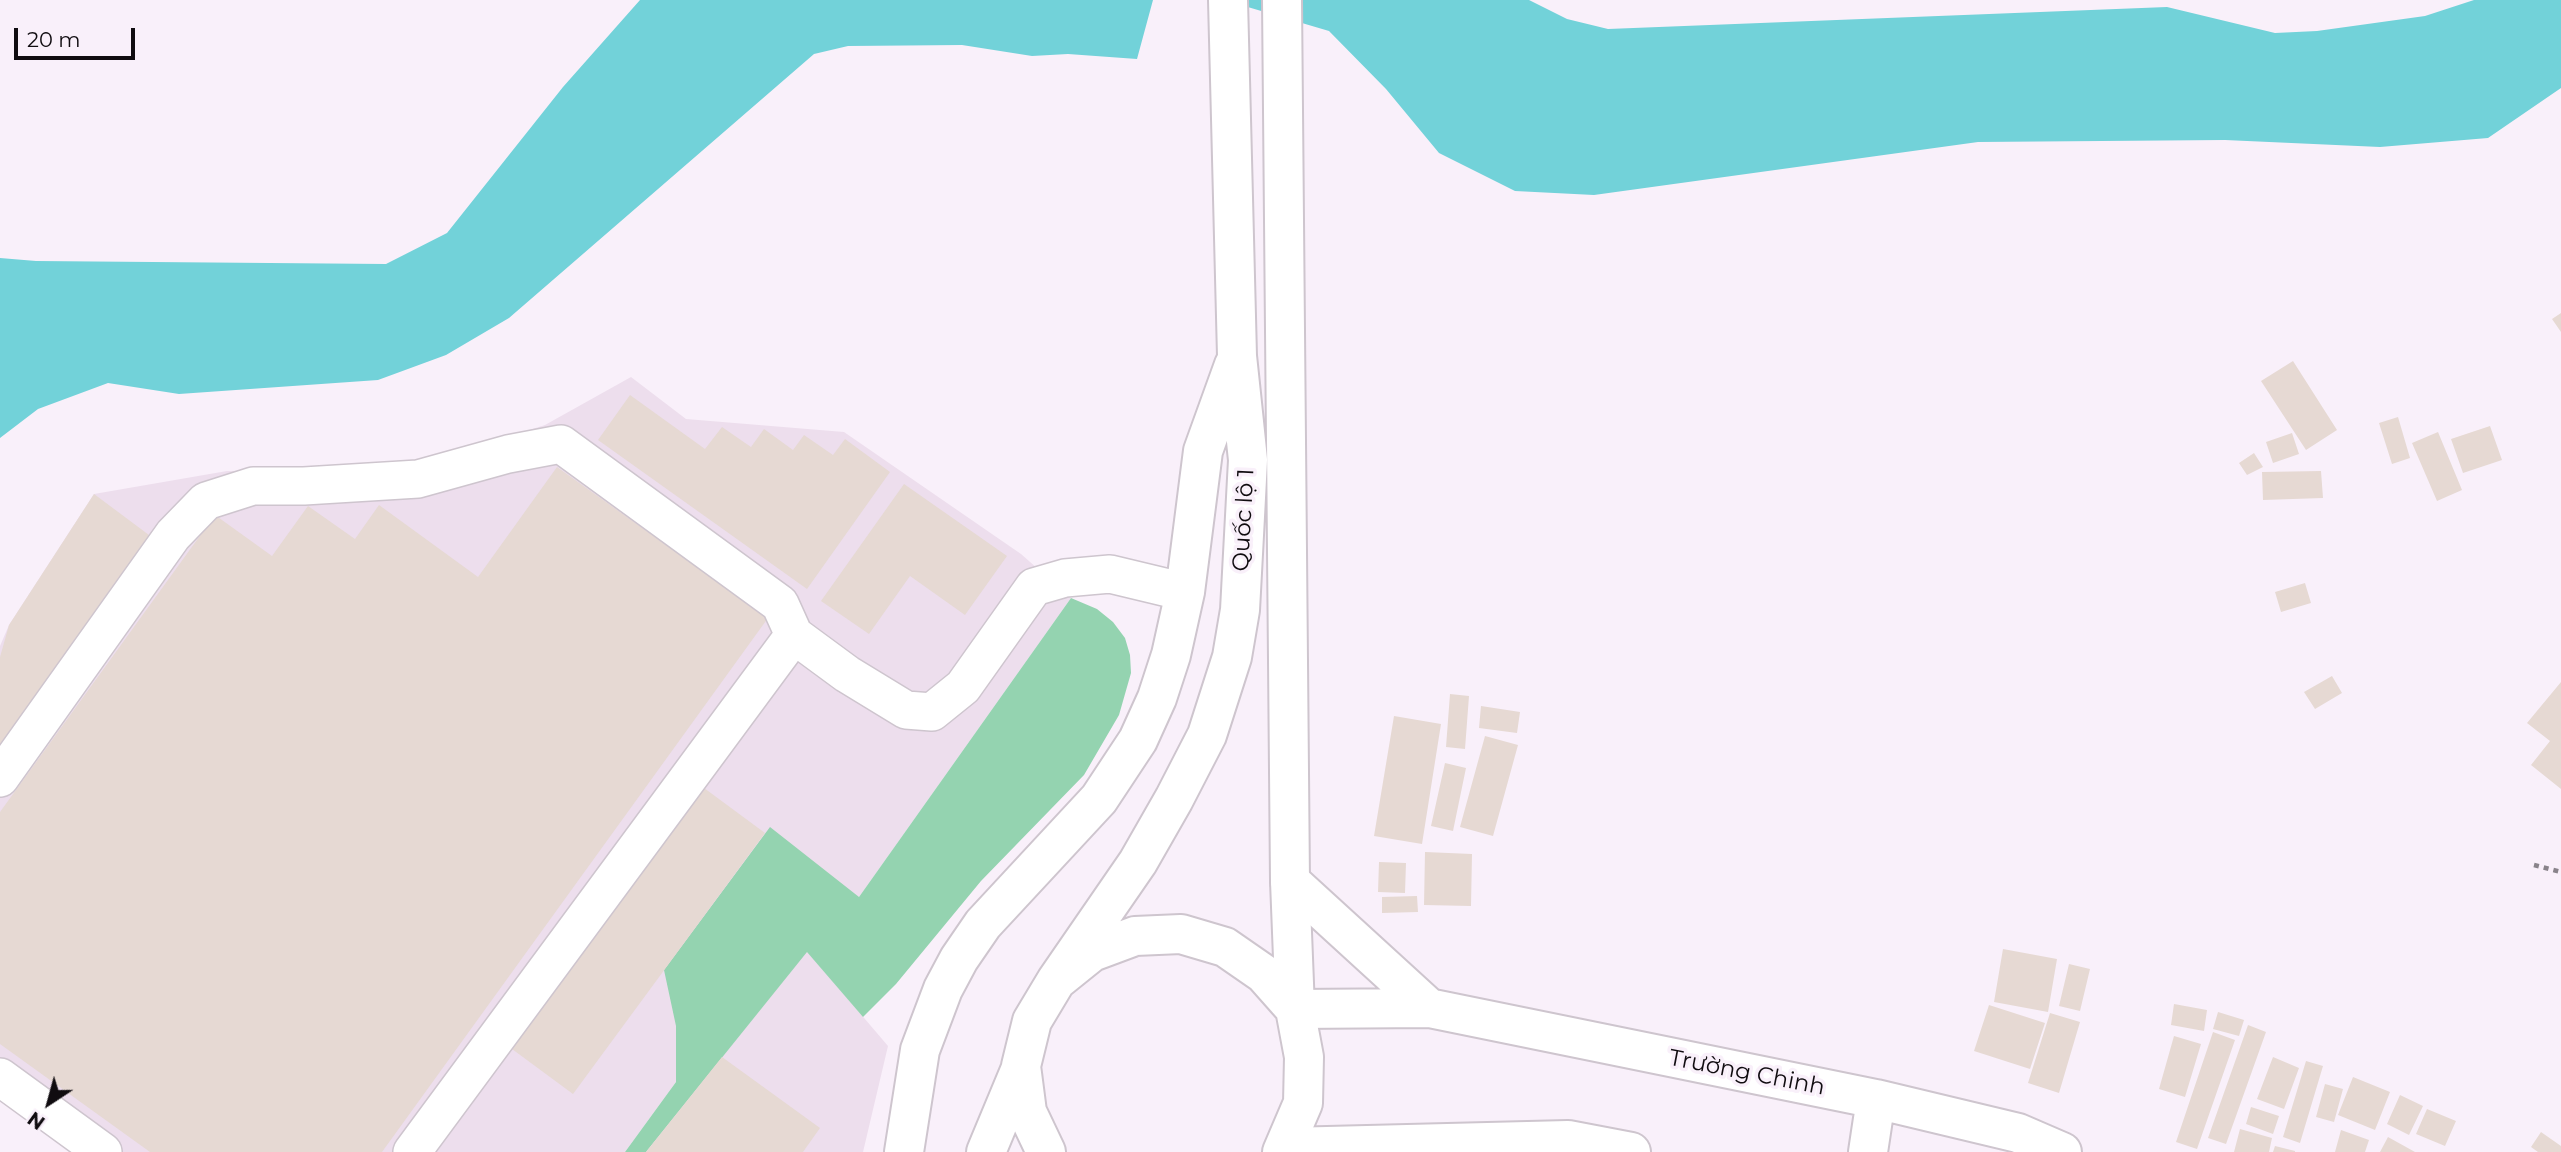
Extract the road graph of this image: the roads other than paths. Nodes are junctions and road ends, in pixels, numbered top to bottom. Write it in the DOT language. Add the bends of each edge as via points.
graph roads {
  1 [pos="1228,6"];
  2 [pos="1282,14"];
  3 [pos="1237,356"];
  4 [pos="1185,592"];
  5 [pos="794,635"];
  6 [pos="0,778"];
  7 [pos="1290,881"];
  8 [pos="1056,981"];
  9 [pos="1295,1009"];
  10 [pos="1429,1009"];
  11 [pos="1021,1066"];
  12 [pos="0,1077"];
  13 [pos="1876,1099"];
  14 [pos="1284,1149"];
  15 [pos="103,1152"];
  16 [pos="412,1152"];
  17 [pos="904,1152"];
  18 [pos="986,1152"];
  19 [pos="1046,1152"];
  20 [pos="1631,1152"];
  21 [pos="1868,1152"];
  22 [pos="2062,1152"];
  1 -- 3 [label="main road, Quốc lộ 1"];
  2 -- 7 [label="main road, Quốc lộ 1"];
  3 -- 4 [label="main road" via="1203,451"];
  3 -- 8 [label="main road, Quốc lộ 1" via="1248,460 1240,610 1221,697 1207,736 1138,862"];
  4 -- 5 [label="street" via="1110,574 1065,578 1034,587 963,687 933,712 906,710"];
  4 -- 17 [label="main road" via="1157,698 1120,770 1076,825 983,924 943,989 920,1050"];
  5 -- 6 [label="street" via="780,604 561,444 418,478 253,486 206,501 173,536"];
  5 -- 16 [label="street"];
  7 -- 9 [label="main road, Quốc lộ 1"];
  7 -- 10 [label="main road"];
  8 -- 9 [label="main road" via="1092,952 1135,936 1181,934 1226,947 1264,974"];
  8 -- 11 [label="main road, Quốc lộ 1" via="1032,1021"];
  9 -- 10 [label="main road, Trường Chinh"];
  9 -- 14 [label="main road, Quốc lộ 1" via="1304,1056 1303,1103"];
  10 -- 13 [label="main road, Trường Chinh"];
  11 -- 18 [label="main road"];
  11 -- 19 [label="main road" via="1027,1112"];
  12 -- 15 [label="street"];
  13 -- 21 [label="main road"];
  13 -- 22 [label="main road, Trường Chinh" via="2018,1133"];
  14 -- 20 [label="main road" via="1567,1140"];
}
